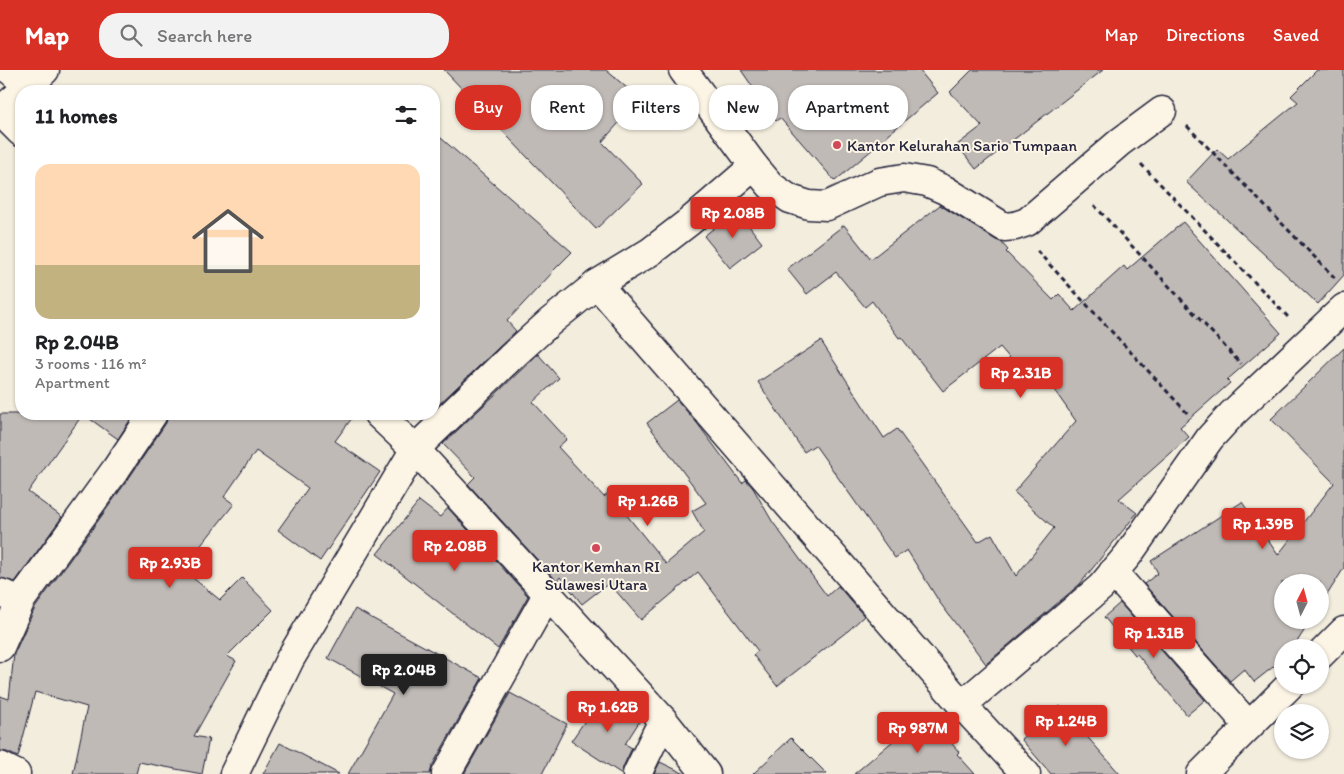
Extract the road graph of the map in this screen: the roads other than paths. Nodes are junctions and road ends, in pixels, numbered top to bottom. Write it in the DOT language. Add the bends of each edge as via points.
graph roads {
  1 [pos="682,70"];
  2 [pos="15,94"];
  3 [pos="0,111"];
  4 [pos="1172,116"];
  5 [pos="15,126"];
  6 [pos="754,166"];
  7 [pos="597,284"];
  8 [pos="1344,308"];
  9 [pos="149,420"];
  10 [pos="384,420"];
  11 [pos="415,449"];
  12 [pos="1113,572"];
  13 [pos="548,593"];
  14 [pos="10,596"];
  15 [pos="1344,631"];
  16 [pos="1329,646"];
  17 [pos="0,647"];
  18 [pos="1281,694"];
  19 [pos="962,705"];
  20 [pos="663,720"];
  21 [pos="1249,726"];
  22 [pos="0,766"];
  23 [pos="16,774"];
  24 [pos="234,774"];
  25 [pos="446,774"];
  26 [pos="637,774"];
  27 [pos="706,774"];
  28 [pos="1026,774"];
  29 [pos="1201,774"];
  1 -- 6 [label="street"];
  2 -- 3 [label="street"];
  3 -- 5 [label="street"];
  4 -- 6 [label="street" via="1120,142 1027,222 1014,226 1004,227 927,182 904,178 879,182 827,206 809,205 790,199 771,186"];
  6 -- 7 [label="street" via="650,252"];
  7 -- 11 [label="street" via="510,358"];
  7 -- 19 [label="street"];
  8 -- 12 [label="street" via="1210,438"];
  9 -- 14 [label="street" via="116,469"];
  10 -- 11 [label="street"];
  11 -- 13 [label="street"];
  11 -- 24 [label="street" via="290,659"];
  12 -- 19 [label="street" via="1101,586"];
  12 -- 21 [label="street"];
  13 -- 20 [label="street"];
  13 -- 25 [label="street"];
  14 -- 17 [label="street"];
  15 -- 16 [label="street"];
  18 -- 21 [label="street"];
  19 -- 28 [label="street"];
  20 -- 26 [label="street"];
  20 -- 27 [label="street"];
  21 -- 29 [label="street"];
  22 -- 23 [label="street"];
}
